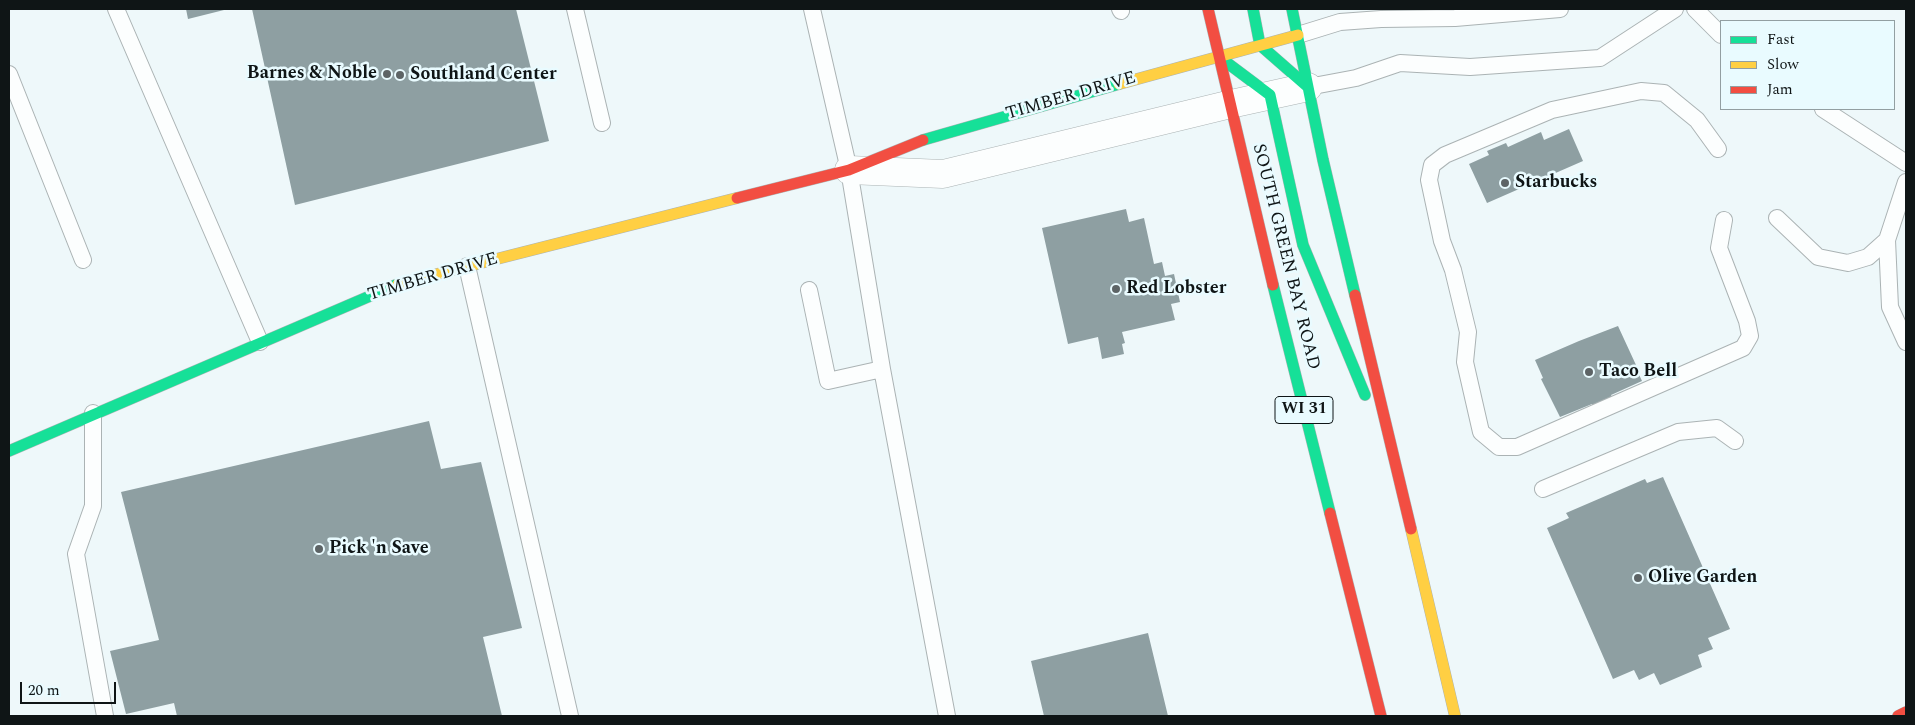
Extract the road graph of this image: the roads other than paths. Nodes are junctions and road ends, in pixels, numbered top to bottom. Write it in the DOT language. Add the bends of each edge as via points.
graph roads {
  1 [pos="116,9"];
  2 [pos="576,9"];
  3 [pos="812,9"];
  4 [pos="1208,9"];
  5 [pos="1252,9"];
  6 [pos="1292,9"];
  7 [pos="1560,9"];
  8 [pos="1675,9"];
  9 [pos="1695,9"];
  10 [pos="1720,34"];
  11 [pos="1298,35"];
  12 [pos="1260,45"];
  13 [pos="1218,56"];
  14 [pos="9,74"];
  15 [pos="1308,87"];
  16 [pos="1270,95"];
  17 [pos="1231,104"];
  18 [pos="1824,110"];
  19 [pos="602,123"];
  20 [pos="1718,149"];
  21 [pos="1906,163"];
  22 [pos="848,170"];
  23 [pos="1906,182"];
  24 [pos="1777,218"];
  25 [pos="1724,220"];
  26 [pos="1887,240"];
  27 [pos="83,260"];
  28 [pos="466,266"];
  29 [pos="809,290"];
  30 [pos="260,342"];
  31 [pos="1906,342"];
  32 [pos="882,369"];
  33 [pos="93,413"];
  34 [pos="1735,441"];
  35 [pos="9,451"];
  36 [pos="1397,471"];
  37 [pos="1543,489"];
  38 [pos="1355,614"];
  39 [pos="1358,670"];
  40 [pos="1906,712"];
  41 [pos="105,716"];
  42 [pos="570,716"];
  43 [pos="946,716"];
  44 [pos="1380,716"];
  45 [pos="1455,716"];
  46 [pos="1898,716"];
  1 -- 30 [label="lane"];
  2 -- 19 [label="lane"];
  3 -- 22 [label="lane"];
  4 -- 13 [label="main road, SOUTH GREEN BAY ROAD / WI 31"];
  5 -- 12 [label="main road"];
  6 -- 11 [label="main road"];
  7 -- 11 [label="lane" via="1456,18 1340,22"];
  8 -- 15 [label="lane" via="1600,58 1470,67 1400,64 1356,78"];
  9 -- 10 [label="lane"];
  11 -- 12 [label="main road, TIMBER DRIVE"];
  11 -- 15 [label="main road"];
  12 -- 13 [label="main road, TIMBER DRIVE"];
  12 -- 15 [label="main road"];
  13 -- 16 [label="main road"];
  13 -- 17 [label="main road, SOUTH GREEN BAY ROAD / WI 31"];
  13 -- 22 [label="main road, TIMBER DRIVE" via="925,138"];
  14 -- 27 [label="lane"];
  15 -- 16 [label="street, TIMBER DRIVE"];
  15 -- 36 [label="main road"];
  16 -- 17 [label="street, TIMBER DRIVE"];
  16 -- 36 [label="main road" via="1303,245"];
  17 -- 22 [label="street, TIMBER DRIVE" via="943,174"];
  17 -- 38 [label="main road, SOUTH GREEN BAY ROAD / WI 31"];
  18 -- 21 [label="lane"];
  20 -- 25 [label="lane" via="1697,120 1664,93 1641,91 1552,110 1445,155 1432,165 1429,180 1442,241 1453,270 1468,332 1465,362 1481,432 1499,447 1518,447 1743,348 1750,336 1748,321 1719,248"];
  22 -- 28 [label="main road, TIMBER DRIVE"];
  22 -- 32 [label="lane"];
  23 -- 26 [label="lane"];
  24 -- 26 [label="lane" via="1818,257 1848,263 1868,257"];
  26 -- 31 [label="lane" via="1890,307"];
  28 -- 30 [label="main road, TIMBER DRIVE" via="390,286"];
  28 -- 42 [label="lane"];
  29 -- 32 [label="lane" via="828,381"];
  30 -- 33 [label="main road, TIMBER DRIVE"];
  32 -- 43 [label="lane"];
  33 -- 35 [label="main road, TIMBER DRIVE"];
  33 -- 41 [label="lane" via="93,506 76,554"];
  34 -- 37 [label="lane" via="1717,428 1678,432"];
  36 -- 45 [label="main road"];
  38 -- 39 [label="main road"];
  38 -- 44 [label="main road, SOUTH GREEN BAY ROAD / WI 31"];
  40 -- 46 [label="main road"];
}
